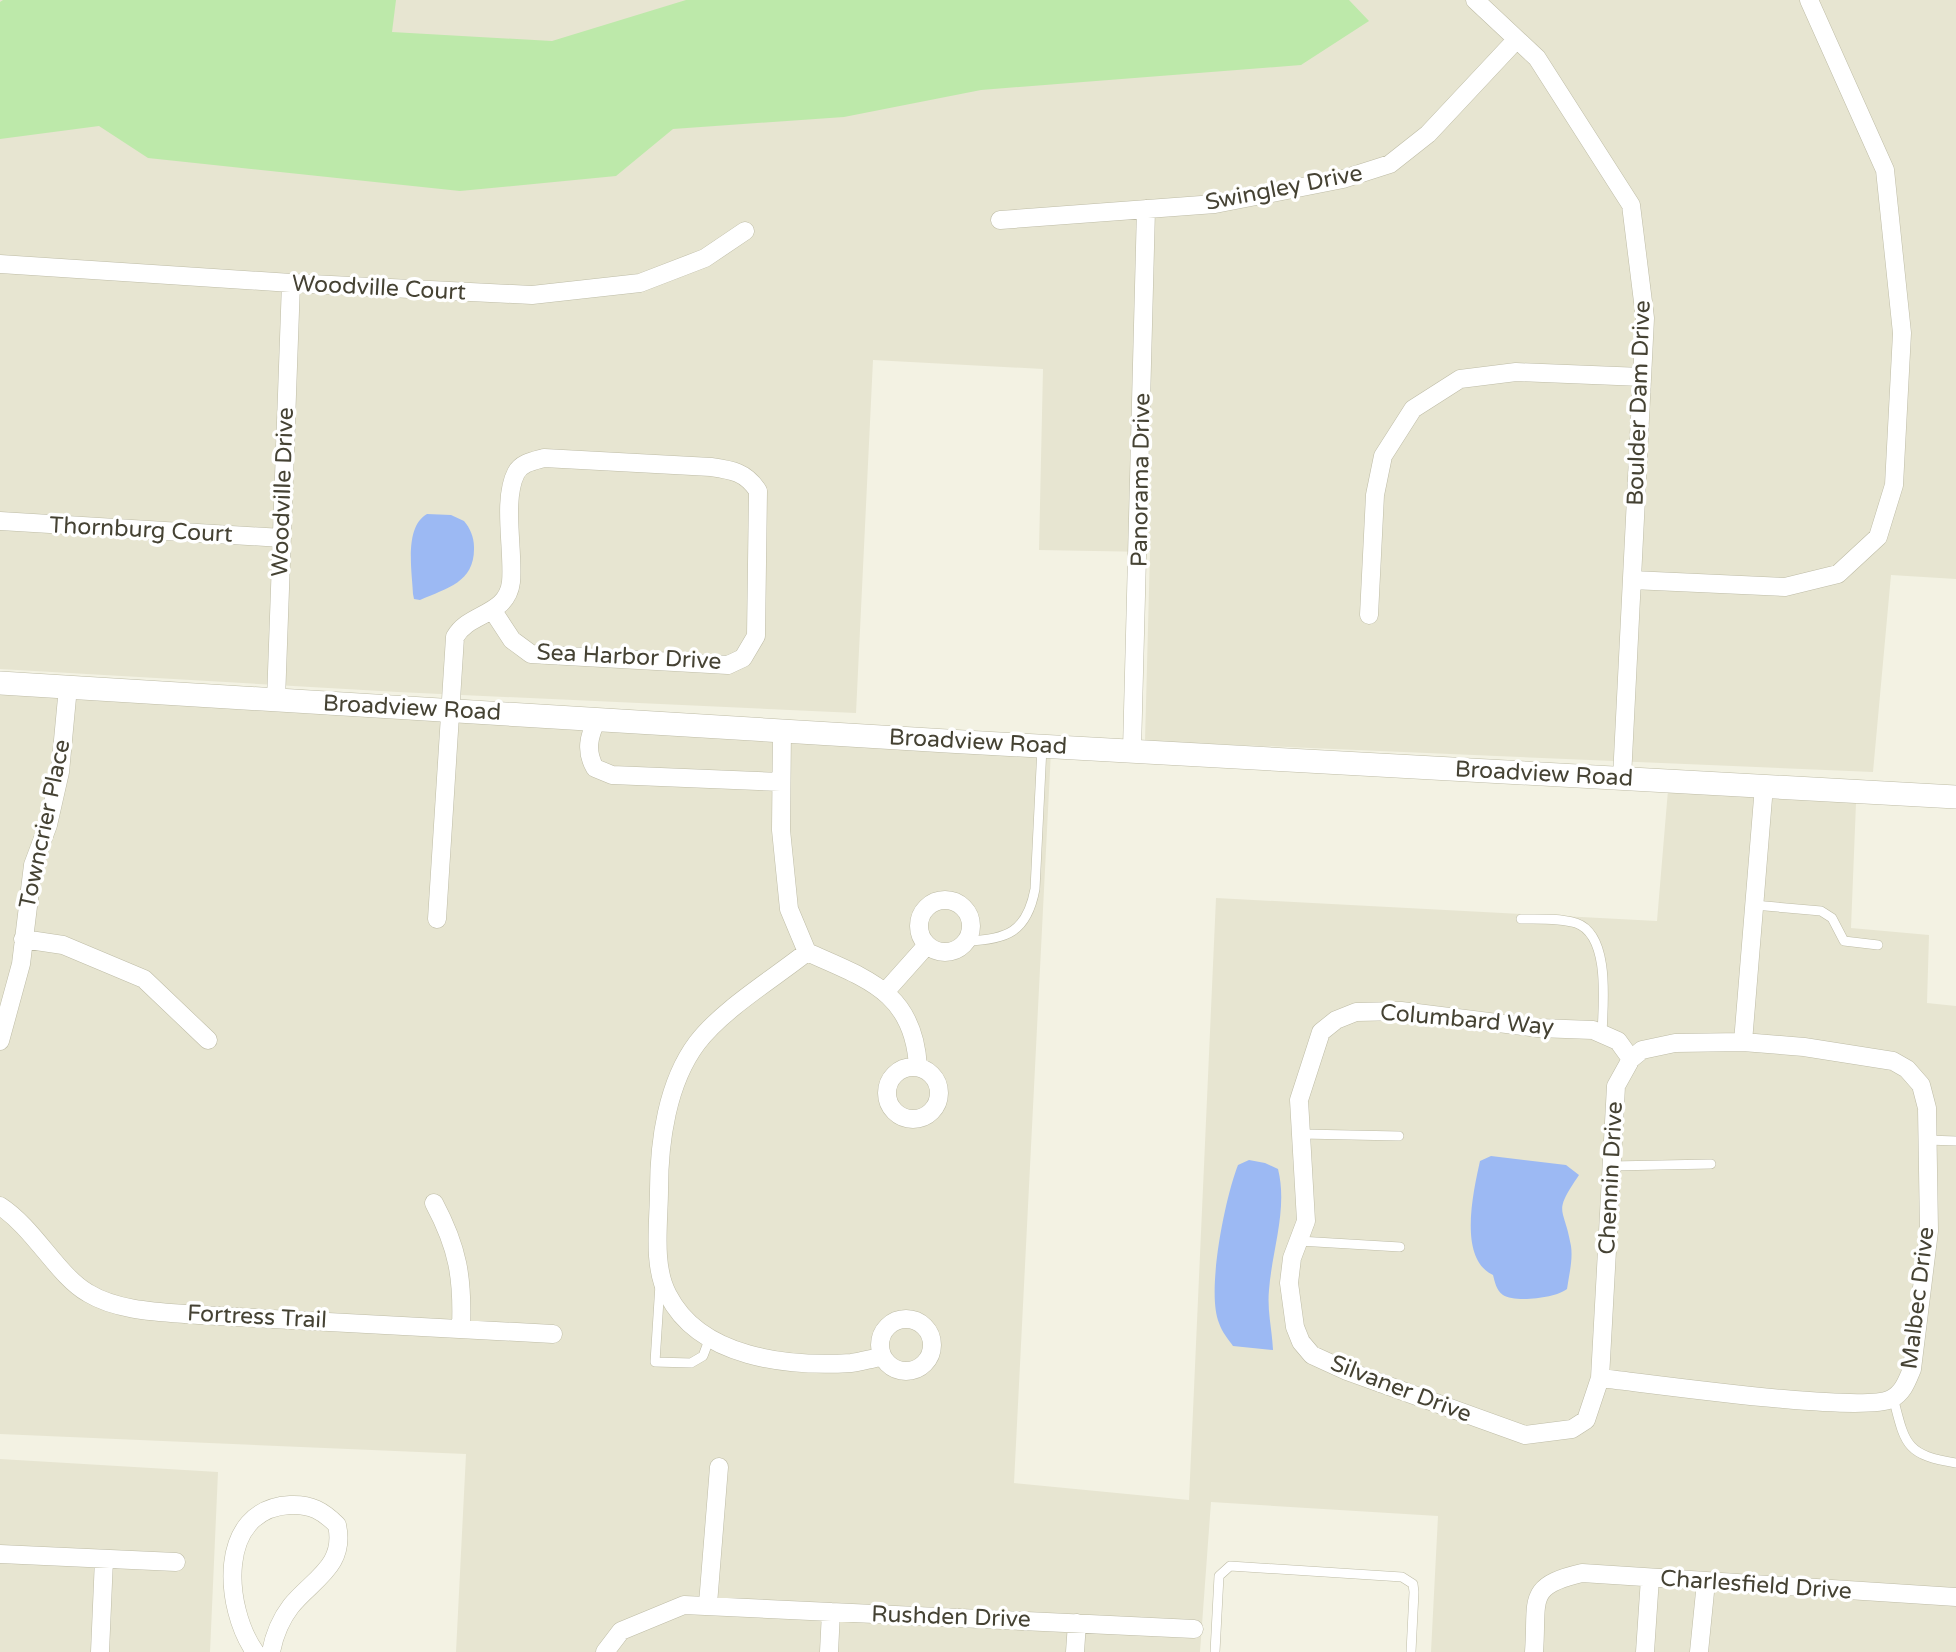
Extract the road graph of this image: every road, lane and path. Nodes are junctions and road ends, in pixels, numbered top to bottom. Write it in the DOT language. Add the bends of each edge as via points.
graph roads {
  1 [pos="1475,0"];
  2 [pos="1808,0"];
  3 [pos="1517,40"];
  4 [pos="1146,209"];
  5 [pos="1000,220"];
  6 [pos="745,231"];
  7 [pos="0,264"];
  8 [pos="291,284"];
  9 [pos="1642,377"];
  10 [pos="0,522"];
  11 [pos="282,538"];
  12 [pos="1632,580"];
  13 [pos="493,611"];
  14 [pos="1369,615"];
  15 [pos="0,683"];
  16 [pos="68,687"];
  17 [pos="276,700"];
  18 [pos="450,711"];
  19 [pos="597,719"];
  20 [pos="782,730"];
  21 [pos="1042,746"];
  22 [pos="1132,750"];
  23 [pos="1622,778"];
  24 [pos="781,782"];
  25 [pos="1764,786"];
  26 [pos="1956,797"];
  27 [pos="1754,905"];
  28 [pos="436,919"];
  29 [pos="1521,919"];
  30 [pos="23,939"];
  31 [pos="966,941"];
  32 [pos="926,945"];
  33 [pos="1878,945"];
  34 [pos="807,952"];
  35 [pos="886,991"];
  36 [pos="1602,1034"];
  37 [pos="208,1040"];
  38 [pos="0,1041"];
  39 [pos="1743,1042"];
  40 [pos="1312,1054"];
  41 [pos="1630,1059"];
  42 [pos="918,1067"];
  43 [pos="1302,1134"];
  44 [pos="1399,1136"];
  45 [pos="1927,1140"];
  46 [pos="1956,1140"];
  47 [pos="1711,1164"];
  48 [pos="1612,1166"];
  49 [pos="434,1203"];
  50 [pos="0,1206"];
  51 [pos="1299,1241"];
  52 [pos="1400,1247"];
  53 [pos="661,1274"];
  54 [pos="461,1328"];
  55 [pos="553,1334"];
  56 [pos="709,1340"];
  57 [pos="882,1357"];
  58 [pos="1600,1378"];
  59 [pos="1893,1397"];
  60 [pos="1586,1420"];
  61 [pos="1956,1463"];
  62 [pos="719,1467"];
  63 [pos="0,1554"];
  64 [pos="104,1559"];
  65 [pos="176,1562"];
  66 [pos="1650,1578"];
  67 [pos="1706,1582"];
  68 [pos="1956,1597"];
  69 [pos="709,1604"];
  70 [pos="831,1612"];
  71 [pos="1077,1623"];
  72 [pos="1194,1629"];
  73 [pos="100,1652"];
  74 [pos="255,1652"];
  75 [pos="271,1652"];
  76 [pos="605,1652"];
  77 [pos="829,1652"];
  78 [pos="1075,1652"];
  79 [pos="1215,1652"];
  80 [pos="1411,1652"];
  81 [pos="1534,1652"];
  82 [pos="1645,1652"];
  83 [pos="1699,1652"];
  1 -- 3 [label="street, Boulder Dam Drive"];
  2 -- 12 [label="street" via="1885,170 1902,333 1894,485 1878,537 1838,574 1785,587"];
  3 -- 4 [label="street, Swingley Drive" via="1428,134 1390,164 1272,195"];
  3 -- 9 [label="street, Boulder Dam Drive" via="1537,58 1631,205 1645,318"];
  4 -- 5 [label="street, Swingley Drive"];
  4 -- 22 [label="street, Panorama Drive"];
  6 -- 8 [label="street, Woodville Court" via="705,258 640,282 613,286 533,295"];
  7 -- 8 [label="street, Woodville Court"];
  8 -- 11 [label="street, Woodville Drive"];
  9 -- 12 [label="street, Boulder Dam Drive"];
  9 -- 14 [label="street" via="1516,372 1460,379 1413,409 1383,456 1375,495"];
  10 -- 11 [label="street, Thornburg Court"];
  11 -- 17 [label="street, Woodville Drive"];
  12 -- 23 [label="street, Boulder Dam Drive"];
  13 -- 13 [label="street, Sea Harbor Drive" via="506,598 511,584 511,496 516,473 525,463 544,457 711,467 736,471 751,479 758,491 756,636 743,658 729,665 531,654 512,639"];
  13 -- 18 [label="street" via="460,627 455,637"];
  15 -- 16 [label="street, Broadview Road"];
  16 -- 17 [label="street, Broadview Road"];
  16 -- 30 [label="street, Towncrier Place" via="60,772 33,865"];
  17 -- 18 [label="street, Broadview Road"];
  18 -- 19 [label="street, Broadview Road"];
  18 -- 28 [label="street"];
  19 -- 20 [label="street, Broadview Road"];
  19 -- 24 [label="street" via="589,758 595,768 612,775"];
  20 -- 21 [label="street, Broadview Road"];
  20 -- 24 [label="street"];
  21 -- 22 [label="street, Broadview Road"];
  21 -- 31 [label="lane" via="1032,909 1011,933"];
  22 -- 23 [label="street, Broadview Road"];
  23 -- 25 [label="street, Broadview Road"];
  24 -- 34 [label="street" via="789,909"];
  25 -- 26 [label="street, Broadview Road"];
  25 -- 27 [label="street"];
  27 -- 33 [label="lane" via="1821,911 1832,918 1844,941"];
  27 -- 39 [label="street"];
  29 -- 36 [label="lane" via="1577,923 1591,933 1603,982"];
  30 -- 37 [label="street" via="63,945 144,979"];
  30 -- 38 [label="street, Towncrier Place" via="16,989"];
  31 -- 32 [label="street" via="949,952"];
  31 -- 32 [label="street" via="970,922 966,911 958,904 939,901 929,905 919,919"];
  32 -- 35 [label="street"];
  34 -- 35 [label="street"];
  34 -- 53 [label="street" via="714,1025 696,1044 681,1072 667,1113 659,1169"];
  35 -- 42 [label="street" via="914,1033"];
  36 -- 40 [label="street, Columbard Way" via="1366,1011 1336,1020 1321,1032"];
  36 -- 41 [label="street" via="1618,1041"];
  39 -- 41 [label="street" via="1675,1043 1643,1050"];
  39 -- 45 [label="street, Malbec Drive" via="1893,1061 1908,1069 1921,1085"];
  40 -- 43 [label="street, Silvaner Drive" via="1299,1100"];
  41 -- 48 [label="street, Chennin Drive" via="1616,1086"];
  43 -- 44 [label="lane"];
  43 -- 51 [label="street, Silvaner Drive" via="1306,1221"];
  45 -- 46 [label="lane"];
  45 -- 59 [label="street, Malbec Drive" via="1928,1231 1912,1369 1903,1390"];
  47 -- 48 [label="lane"];
  48 -- 58 [label="street, Chennin Drive"];
  49 -- 54 [label="street" via="457,1255"];
  50 -- 54 [label="street, Fortress Trail" via="37,1238 87,1293 106,1301 199,1315"];
  51 -- 52 [label="lane"];
  51 -- 60 [label="street, Silvaner Drive" via="1289,1283 1290,1307 1301,1342 1312,1355 1525,1434 1572,1429"];
  53 -- 56 [label="street" via="677,1309"];
  53 -- 56 [label="lane" via="655,1362 691,1363 703,1356"];
  54 -- 55 [label="street, Fortress Trail"];
  56 -- 57 [label="street" via="744,1354 814,1363 854,1363"];
  58 -- 59 [label="street, Malbec Drive" via="1833,1403 1876,1403"];
  58 -- 60 [label="street, Chennin Drive"];
  59 -- 61 [label="lane" via="1904,1440 1923,1457"];
  62 -- 69 [label="street"];
  63 -- 64 [label="street"];
  64 -- 65 [label="street"];
  64 -- 73 [label="street"];
  66 -- 67 [label="street, Charlesfield Drive"];
  66 -- 81 [label="street, Charlesfield Drive" via="1582,1573 1546,1584 1539,1593"];
  66 -- 82 [label="street"];
  67 -- 68 [label="street, Charlesfield Drive"];
  67 -- 83 [label="street"];
  69 -- 70 [label="street, Rushden Drive"];
  69 -- 76 [label="street, Rushden Drive" via="684,1605 621,1631"];
  70 -- 71 [label="street, Rushden Drive"];
  70 -- 77 [label="street"];
  71 -- 72 [label="street, Rushden Drive"];
  71 -- 78 [label="street"];
  74 -- 75 [label="street" via="240,1628 231,1590 240,1536 249,1521 267,1510 281,1505 313,1506 337,1525 339,1550 325,1573 289,1608"];
  79 -- 80 [label="lane" via="1219,1576 1230,1566 1402,1577 1413,1584"];
}
